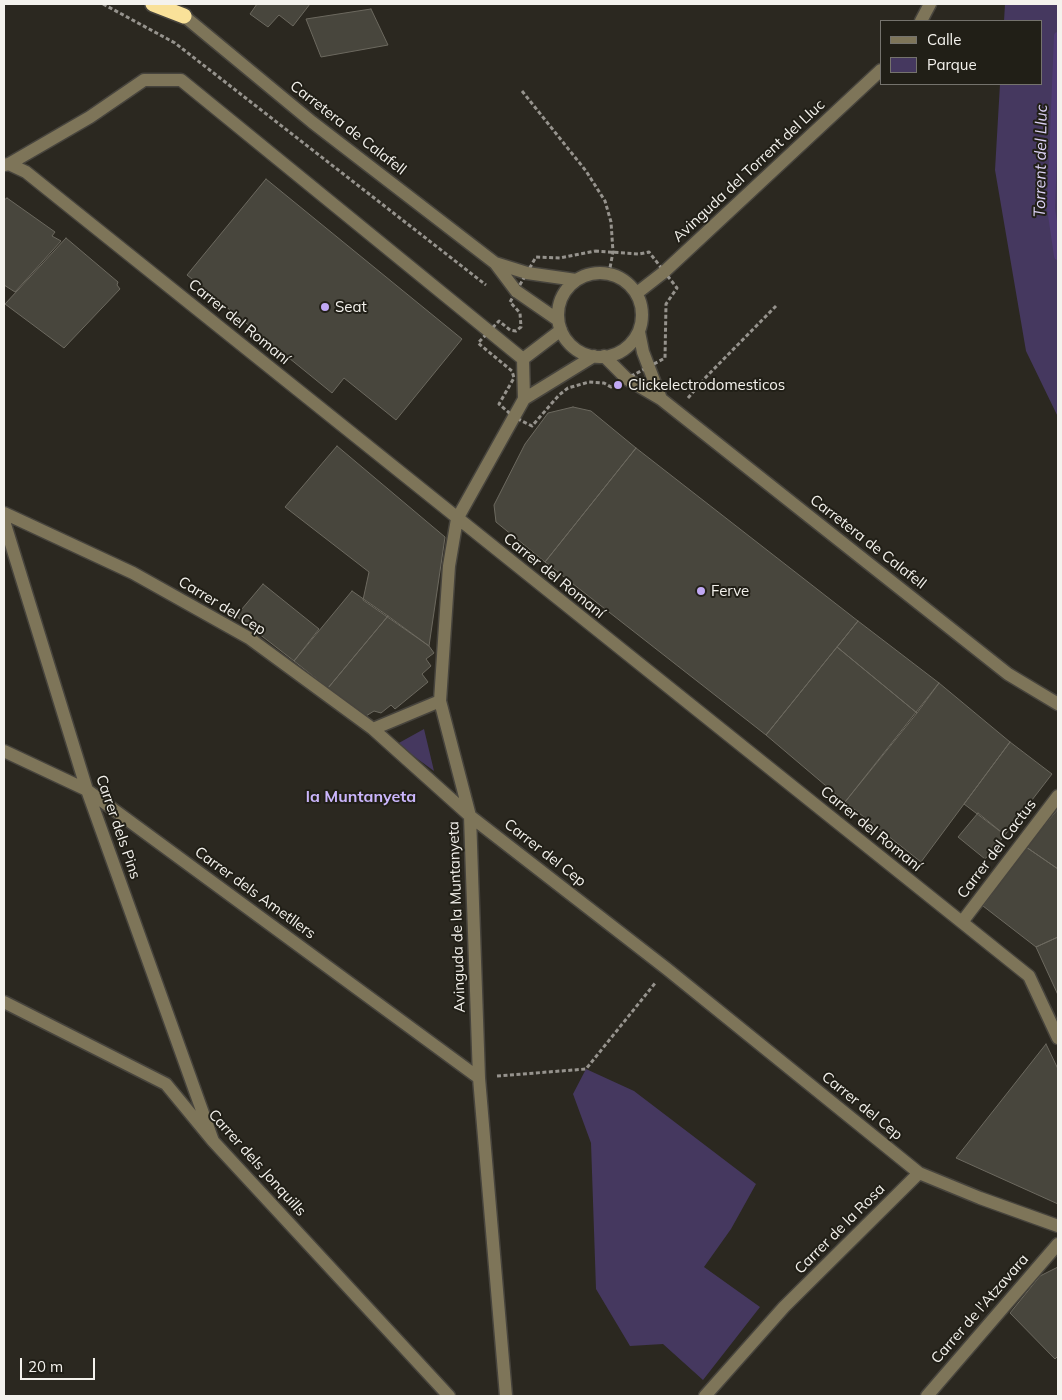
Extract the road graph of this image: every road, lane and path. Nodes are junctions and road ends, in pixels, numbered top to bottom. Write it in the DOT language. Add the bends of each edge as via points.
graph roads {
  1 [pos="103,4"];
  2 [pos="153,4"];
  3 [pos="930,4"];
  4 [pos="184,16"];
  5 [pos="922,20"];
  6 [pos="880,71"];
  7 [pos="522,91"];
  8 [pos="6,164"];
  9 [pos="494,263"];
  10 [pos="609,273"];
  11 [pos="576,280"];
  12 [pos="489,288"];
  13 [pos="637,293"];
  14 [pos="503,297"];
  15 [pos="510,302"];
  16 [pos="776,306"];
  17 [pos="560,325"];
  18 [pos="639,332"];
  19 [pos="599,356"];
  20 [pos="523,359"];
  21 [pos="524,399"];
  22 [pos="661,399"];
  23 [pos="687,399"];
  24 [pos="4,513"];
  25 [pos="457,519"];
  26 [pos="4,521"];
  27 [pos="440,701"];
  28 [pos="1058,704"];
  29 [pos="373,729"];
  30 [pos="4,751"];
  31 [pos="87,790"];
  32 [pos="1058,796"];
  33 [pos="470,816"];
  34 [pos="962,922"];
  35 [pos="666,969"];
  36 [pos="4,1002"];
  37 [pos="1058,1038"];
  38 [pos="479,1078"];
  39 [pos="213,1141"];
  40 [pos="920,1173"];
  41 [pos="1058,1226"];
  42 [pos="1058,1244"];
  43 [pos="449,1396"];
  44 [pos="506,1396"];
  45 [pos="705,1396"];
  46 [pos="927,1396"];
  1 -- 12 [label="path" via="183,49"];
  2 -- 4 [label="highway"];
  3 -- 5 [label="street"];
  4 -- 9 [label="street, Carretera de Calafell" via="312,122"];
  6 -- 13 [label="street, Avinguda del Torrent del Lluc" via="664,272"];
  7 -- 10 [label="path" via="586,171 605,202 611,222"];
  8 -- 20 [label="street" via="90,117 144,80 181,80"];
  8 -- 25 [label="street, Carrer del Romaní" via="26,172"];
  9 -- 11 [label="street, Carretera de Calafell" via="527,273"];
  9 -- 17 [label="street, Carretera de Calafell" via="516,291"];
  10 -- 11 [label="street" via="598,272"];
  10 -- 13 [label="street" via="629,284"];
  11 -- 17 [label="street" via="560,301"];
  13 -- 18 [label="street" via="642,305"];
  14 -- 15 [label="path"];
  16 -- 23 [label="path"];
  17 -- 19 [label="street" via="571,345"];
  17 -- 20 [label="street"];
  18 -- 19 [label="street" via="625,348"];
  18 -- 22 [label="street"];
  19 -- 21 [label="street, Avinguda de la Muntanyeta"];
  19 -- 22 [label="street, Carretera de Calafell"];
  20 -- 21 [label="street"];
  21 -- 25 [label="street, Avinguda de la Muntanyeta"];
  22 -- 28 [label="street, Carretera de Calafell" via="1008,674"];
  24 -- 29 [label="street, Carrer del Cep" via="133,572 249,638"];
  25 -- 27 [label="street, Avinguda de la Muntanyeta" via="450,566"];
  25 -- 34 [label="street, Carrer del Romaní"];
  26 -- 31 [label="street, Carrer dels Pins"];
  27 -- 29 [label="street"];
  27 -- 33 [label="street, Avinguda de la Muntanyeta"];
  29 -- 33 [label="street, Carrer del Cep"];
  30 -- 31 [label="street, Carrer dels Ametllers"];
  31 -- 38 [label="street, Carrer dels Ametllers"];
  31 -- 39 [label="street, Carrer dels Pins"];
  32 -- 34 [label="street, Carrer del Cactus"];
  33 -- 35 [label="street, Carrer del Cep"];
  33 -- 38 [label="street, Avinguda de la Muntanyeta"];
  34 -- 37 [label="street, Carrer del Romaní" via="1029,976"];
  35 -- 38 [label="path" via="586,1069"];
  35 -- 40 [label="street, Carrer del Cep"];
  36 -- 39 [label="street, Carrer dels Jonquills" via="166,1084"];
  38 -- 44 [label="street, Avinguda de la Muntanyeta"];
  39 -- 43 [label="street, Carrer dels Jonquills"];
  40 -- 41 [label="street, Carrer del Cep"];
  40 -- 45 [label="street, Carrer de la Rosa" via="784,1307"];
  42 -- 46 [label="street, Carrer de l'Atzavara"];
}
